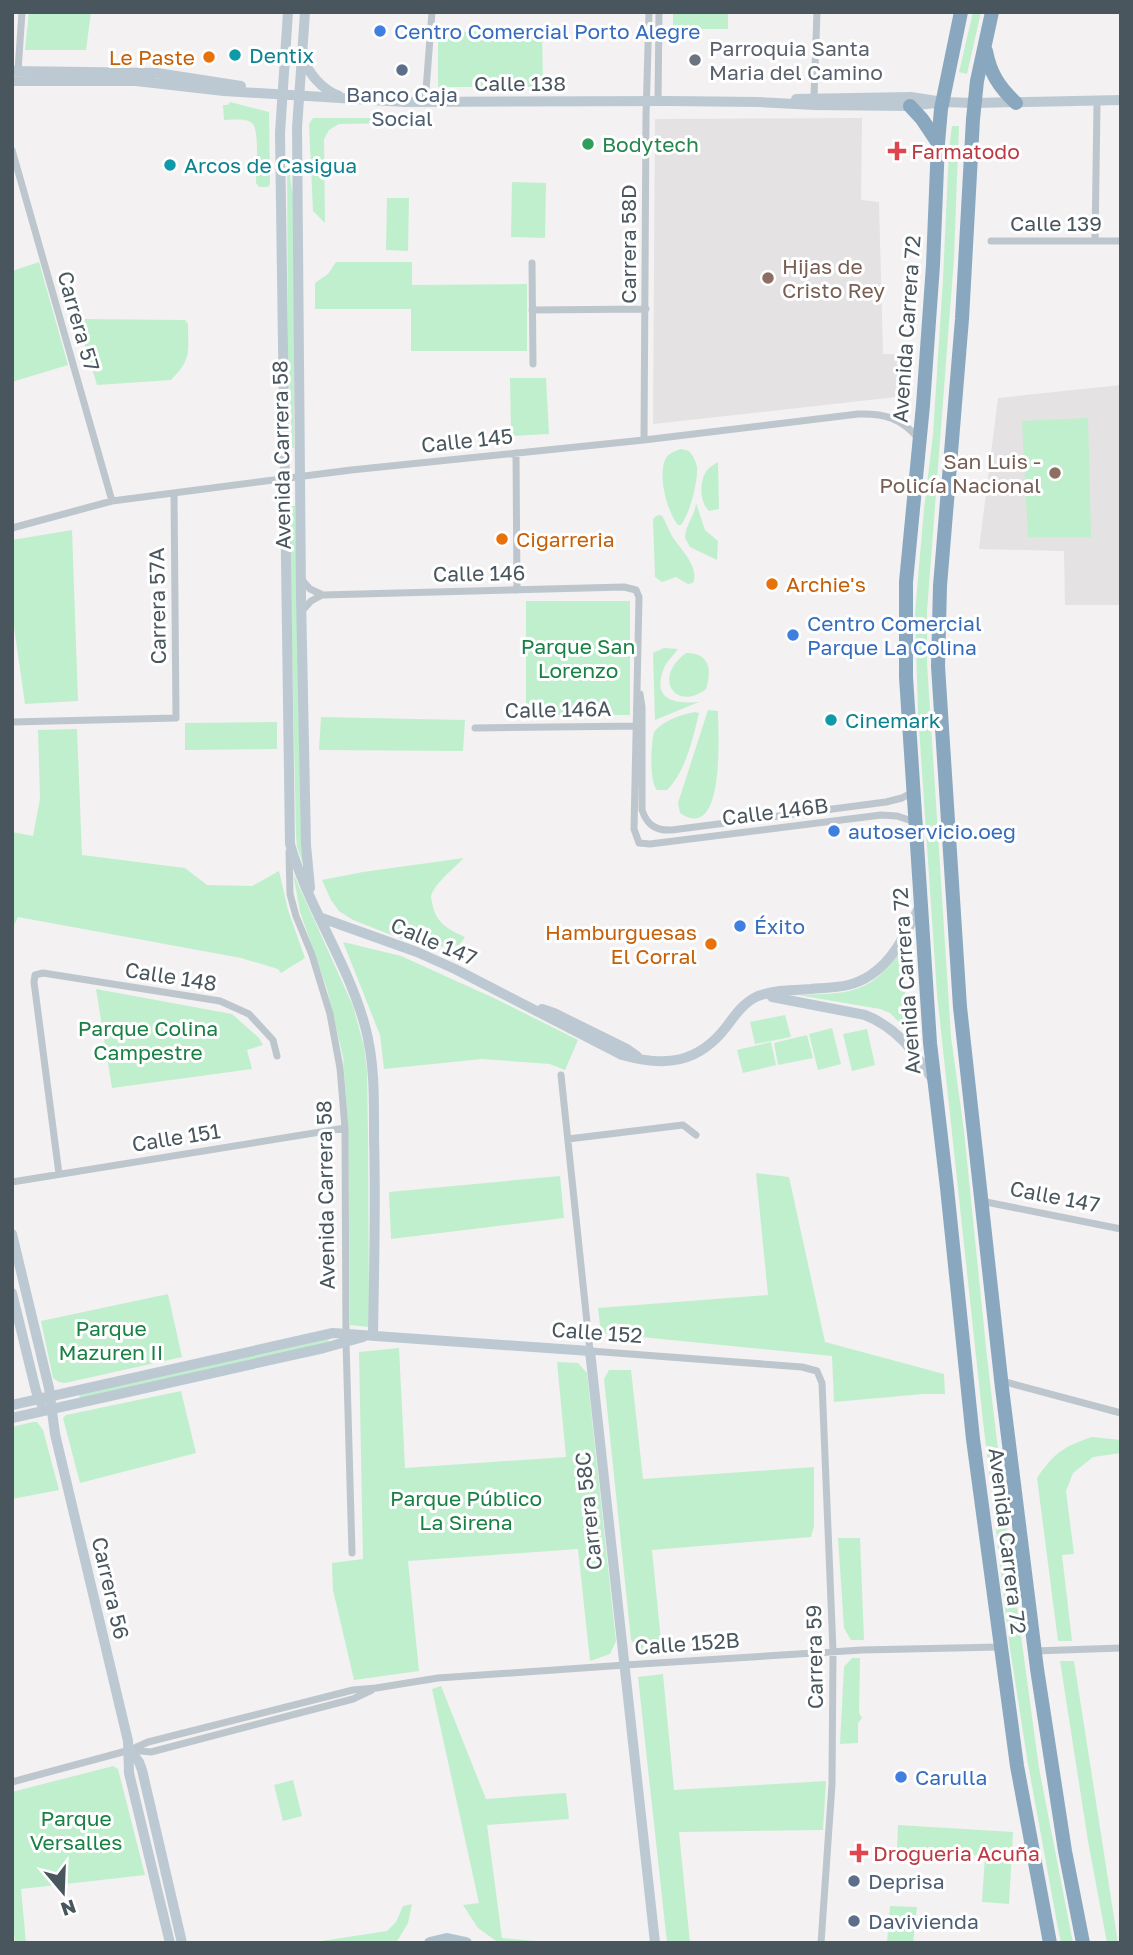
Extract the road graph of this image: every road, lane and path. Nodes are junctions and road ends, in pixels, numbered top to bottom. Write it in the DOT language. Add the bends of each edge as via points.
graph roads {
  1 [pos="22,12"];
  2 [pos="288,12"];
  3 [pos="305,12"];
  4 [pos="432,12"];
  5 [pos="649,12"];
  6 [pos="659,12"];
  7 [pos="817,12"];
  8 [pos="961,12"];
  9 [pos="992,12"];
  10 [pos="985,46"];
  11 [pos="648,49"];
  12 [pos="659,49"];
  13 [pos="301,57"];
  14 [pos="14,74"];
  15 [pos="282,94"];
  16 [pos="298,96"];
  17 [pos="814,97"];
  18 [pos="351,100"];
  19 [pos="1121,100"];
  20 [pos="652,101"];
  21 [pos="758,102"];
  22 [pos="943,102"];
  23 [pos="1061,102"];
  24 [pos="425,103"];
  25 [pos="975,103"];
  26 [pos="1016,103"];
  27 [pos="1097,105"];
  28 [pos="1121,105"];
  29 [pos="911,106"];
  30 [pos="938,143"];
  31 [pos="12,150"];
  32 [pos="991,241"];
  33 [pos="1095,241"];
  34 [pos="1121,241"];
  35 [pos="532,263"];
  36 [pos="646,309"];
  37 [pos="533,310"];
  38 [pos="533,364"];
  39 [pos="644,440"];
  40 [pos="919,440"];
  41 [pos="516,453"];
  42 [pos="300,477"];
  43 [pos="284,479"];
  44 [pos="174,493"];
  45 [pos="112,501"];
  46 [pos="12,528"];
  47 [pos="301,578"];
  48 [pos="517,590"];
  49 [pos="323,594"];
  50 [pos="302,611"];
  51 [pos="12,722"];
  52 [pos="639,726"];
  53 [pos="475,728"];
  54 [pos="914,792"];
  55 [pos="857,806"];
  56 [pos="858,817"];
  57 [pos="916,822"];
  58 [pos="290,844"];
  59 [pos="311,898"];
  60 [pos="921,904"];
  61 [pos="320,917"];
  62 [pos="763,995"];
  63 [pos="277,1056"];
  64 [pos="561,1075"];
  65 [pos="935,1083"];
  66 [pos="345,1128"];
  67 [pos="696,1135"];
  68 [pos="568,1139"];
  69 [pos="59,1174"];
  70 [pos="12,1182"];
  71 [pos="981,1201"];
  72 [pos="1121,1229"];
  73 [pos="12,1234"];
  74 [pos="12,1293"];
  75 [pos="373,1335"];
  76 [pos="346,1338"];
  77 [pos="590,1351"];
  78 [pos="817,1371"];
  79 [pos="1001,1381"];
  80 [pos="45,1397"];
  81 [pos="12,1405"];
  82 [pos="48,1410"];
  83 [pos="1121,1413"];
  84 [pos="12,1418"];
  85 [pos="352,1553"];
  86 [pos="1000,1647"];
  87 [pos="1121,1648"];
  88 [pos="833,1651"];
  89 [pos="1034,1651"];
  90 [pos="625,1665"];
  91 [pos="130,1750"];
  92 [pos="12,1782"];
  93 [pos="170,1943"];
  94 [pos="182,1943"];
  95 [pos="430,1943"];
  96 [pos="466,1943"];
  97 [pos="655,1943"];
  98 [pos="821,1943"];
  99 [pos="1050,1943"];
  100 [pos="1083,1943"];
  1 -- 14 [label="street"];
  2 -- 15 [label="main road, Avenida Carrera 58"];
  3 -- 13 [label="main road, Avenida Carrera 58"];
  4 -- 24 [label="street"];
  5 -- 11 [label="street, Carrera 58D"];
  6 -- 12 [label="street, Carrera 58D"];
  7 -- 17 [label="street"];
  8 -- 22 [label="highway, Avenida Carrera 72"];
  9 -- 10 [label="highway, Avenida Carrera 72"];
  10 -- 25 [label="highway, Avenida Carrera 72"];
  10 -- 26 [label="highway" via="993,76"];
  11 -- 12 [label="street"];
  11 -- 20 [label="street, Carrera 58D"];
  12 -- 20 [label="street, Carrera 58D"];
  13 -- 16 [label="main road, Avenida Carrera 58"];
  13 -- 18 [label="main road" via="323,87"];
  14 -- 15 [label="main road, Calle 138" via="156,74"];
  15 -- 16 [label="main road, Calle 138"];
  15 -- 43 [label="main road, Avenida Carrera 58"];
  16 -- 18 [label="main road, Calle 138"];
  16 -- 42 [label="main road, Avenida Carrera 58"];
  17 -- 21 [label="main road, Calle 138"];
  17 -- 22 [label="main road, Calle 138" via="911,97"];
  18 -- 24 [label="main road, Calle 138"];
  19 -- 23 [label="main road, Calle 138"];
  20 -- 21 [label="main road, Calle 138"];
  20 -- 24 [label="main road, Calle 138"];
  20 -- 36 [label="street, Carrera 58D"];
  21 -- 29 [label="main road, Calle 138"];
  22 -- 25 [label="main road, Calle 138"];
  22 -- 29 [label="main road, Calle 138"];
  22 -- 30 [label="highway, Avenida Carrera 72"];
  23 -- 26 [label="main road, Calle 138"];
  23 -- 27 [label="main road, Calle 138"];
  25 -- 26 [label="main road, Calle 138"];
  25 -- 71 [label="highway, Avenida Carrera 72" via="938,666 960,1007"];
  27 -- 28 [label="main road, Calle 138"];
  27 -- 33 [label="street"];
  29 -- 30 [label="highway"];
  30 -- 40 [label="highway, Avenida Carrera 72"];
  31 -- 45 [label="street, Carrera 57"];
  32 -- 33 [label="street, Calle 139"];
  33 -- 34 [label="street, Calle 139"];
  35 -- 37 [label="street"];
  36 -- 37 [label="street"];
  36 -- 39 [label="street, Carrera 58D"];
  37 -- 38 [label="street"];
  39 -- 40 [label="street, Calle 145" via="858,414 896,419"];
  39 -- 41 [label="street, Calle 145"];
  40 -- 54 [label="highway, Avenida Carrera 72" via="905,631"];
  41 -- 42 [label="street, Calle 145"];
  41 -- 48 [label="street"];
  42 -- 43 [label="street, Calle 145"];
  42 -- 47 [label="main road, Avenida Carrera 58"];
  43 -- 44 [label="street, Calle 145"];
  43 -- 58 [label="main road, Avenida Carrera 58"];
  44 -- 45 [label="street, Calle 145"];
  44 -- 51 [label="street, Carrera 57A" via="176,718"];
  45 -- 46 [label="street, Calle 145"];
  47 -- 49 [label="street" via="310,589"];
  47 -- 50 [label="main road, Avenida Carrera 58"];
  48 -- 49 [label="street, Calle 146"];
  48 -- 52 [label="street, Calle 146" via="636,590"];
  49 -- 50 [label="street"];
  50 -- 59 [label="main road, Avenida Carrera 58"];
  52 -- 53 [label="street, Calle 146A"];
  52 -- 55 [label="street, Calle 146B" via="642,810 656,829"];
  52 -- 56 [label="street, Calle 146B" via="634,829 639,843"];
  54 -- 55 [label="street, Calle 146B"];
  54 -- 57 [label="highway, Avenida Carrera 72"];
  55 -- 56 [label="street"];
  56 -- 57 [label="street, Calle 146B" via="890,815"];
  57 -- 60 [label="highway, Avenida Carrera 72"];
  58 -- 59 [label="main road, Avenida Carrera 58"];
  58 -- 66 [label="street, Avenida Carrera 58" via="290,894 336,1040"];
  59 -- 61 [label="main road, Avenida Carrera 58"];
  60 -- 62 [label="main road" via="889,960 869,977 849,985"];
  60 -- 65 [label="highway, Avenida Carrera 72"];
  61 -- 62 [label="main road, Calle 147" via="417,952 588,1030 622,1055 645,1061 673,1061 699,1052 743,1007"];
  61 -- 75 [label="main road, Avenida Carrera 58" via="362,1016 372,1065"];
  62 -- 65 [label="main road" via="878,1021 915,1054"];
  63 -- 69 [label="street, Calle 148" via="273,1040 249,1014 220,1001 35,975"];
  64 -- 68 [label="street, Carrera 58C"];
  65 -- 86 [label="highway, Avenida Carrera 72"];
  66 -- 69 [label="street, Calle 151"];
  66 -- 76 [label="street, Avenida Carrera 58"];
  67 -- 68 [label="street" via="683,1125"];
  68 -- 77 [label="street, Carrera 58C"];
  69 -- 70 [label="street, Calle 151"];
  71 -- 72 [label="street, Calle 147"];
  71 -- 79 [label="highway, Avenida Carrera 72"];
  73 -- 80 [label="main road, Carrera 56"];
  74 -- 80 [label="main road, Carrera 56" via="36,1391"];
  75 -- 76 [label="main road, Calle 152"];
  75 -- 77 [label="main road, Calle 152"];
  76 -- 80 [label="main road, Calle 152" via="333,1333"];
  76 -- 82 [label="main road, Calle 152"];
  76 -- 85 [label="street, Avenida Carrera 58"];
  77 -- 78 [label="street, Calle 152"];
  77 -- 90 [label="main road, Carrera 58C"];
  78 -- 88 [label="street, Carrera 59" via="822,1383"];
  79 -- 83 [label="street"];
  79 -- 89 [label="highway, Avenida Carrera 72"];
  80 -- 81 [label="main road, Calle 152"];
  80 -- 82 [label="main road, Carrera 56"];
  82 -- 84 [label="main road, Calle 152"];
  82 -- 91 [label="main road, Carrera 56"];
  86 -- 88 [label="street, Calle 152B"];
  86 -- 99 [label="highway, Avenida Carrera 72"];
  87 -- 89 [label="street"];
  88 -- 90 [label="street, Calle 152B"];
  88 -- 98 [label="street, Carrera 59" via="832,1784"];
  89 -- 100 [label="highway, Avenida Carrera 72"];
  90 -- 91 [label="street, Calle 152B" via="438,1678 376,1688 353,1699 151,1752"];
  90 -- 97 [label="main road, Carrera 58C"];
  91 -- 92 [label="street, Calle 152B"];
  91 -- 93 [label="main road, Carrera 56" via="129,1773"];
  91 -- 94 [label="main road, Carrera 56" via="142,1770"];
  95 -- 96 [label="main road" via="447,1939"];
}
